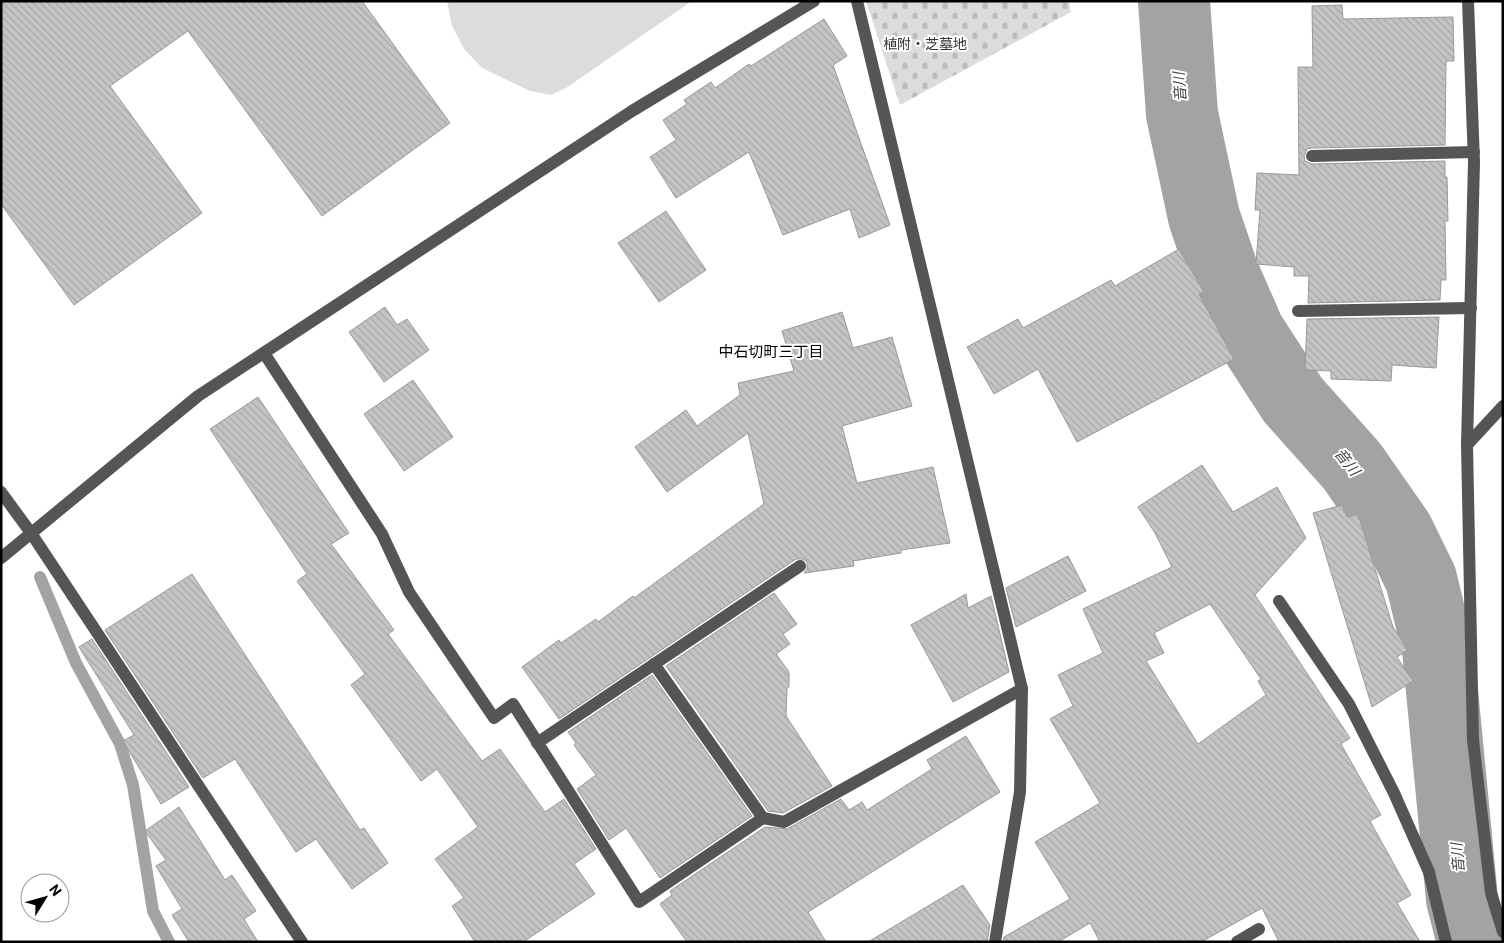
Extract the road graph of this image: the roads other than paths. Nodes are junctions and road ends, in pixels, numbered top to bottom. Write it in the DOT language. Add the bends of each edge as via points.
graph roads {
  1 [pos="814,1"];
  2 [pos="856,1"];
  3 [pos="1468,1"];
  4 [pos="1474,152"];
  5 [pos="1312,156"];
  6 [pos="1470,308"];
  7 [pos="1298,311"];
  8 [pos="264,353"];
  9 [pos="1503,406"];
  10 [pos="1467,445"];
  11 [pos="1,492"];
  12 [pos="31,533"];
  13 [pos="1,558"];
  14 [pos="800,566"];
  15 [pos="1279,601"];
  16 [pos="654,664"];
  17 [pos="1022,689"];
  18 [pos="537,743"];
  19 [pos="763,818"];
  20 [pos="1260,929"];
  21 [pos="1503,932"];
  22 [pos="302,942"];
  23 [pos="995,942"];
  24 [pos="1237,942"];
  25 [pos="1446,942"];
  1 -- 8 [label="street" via="632,111"];
  2 -- 17 [label="street"];
  3 -- 4 [label="street"];
  4 -- 5 [label="street"];
  4 -- 6 [label="street"];
  6 -- 7 [label="street"];
  6 -- 10 [label="street"];
  8 -- 12 [label="street" via="198,396"];
  8 -- 18 [label="street" via="382,534 409,592 494,718 513,704"];
  9 -- 10 [label="street"];
  10 -- 21 [label="street" via="1473,740 1491,894"];
  11 -- 12 [label="street"];
  12 -- 13 [label="street"];
  12 -- 22 [label="street"];
  14 -- 16 [label="street"];
  15 -- 25 [label="street" via="1349,704 1394,793 1429,872"];
  16 -- 18 [label="street"];
  16 -- 19 [label="street"];
  17 -- 19 [label="street" via="784,822"];
  17 -- 23 [label="street" via="1020,792"];
  18 -- 19 [label="street" via="639,902"];
  20 -- 24 [label="street"];
}
